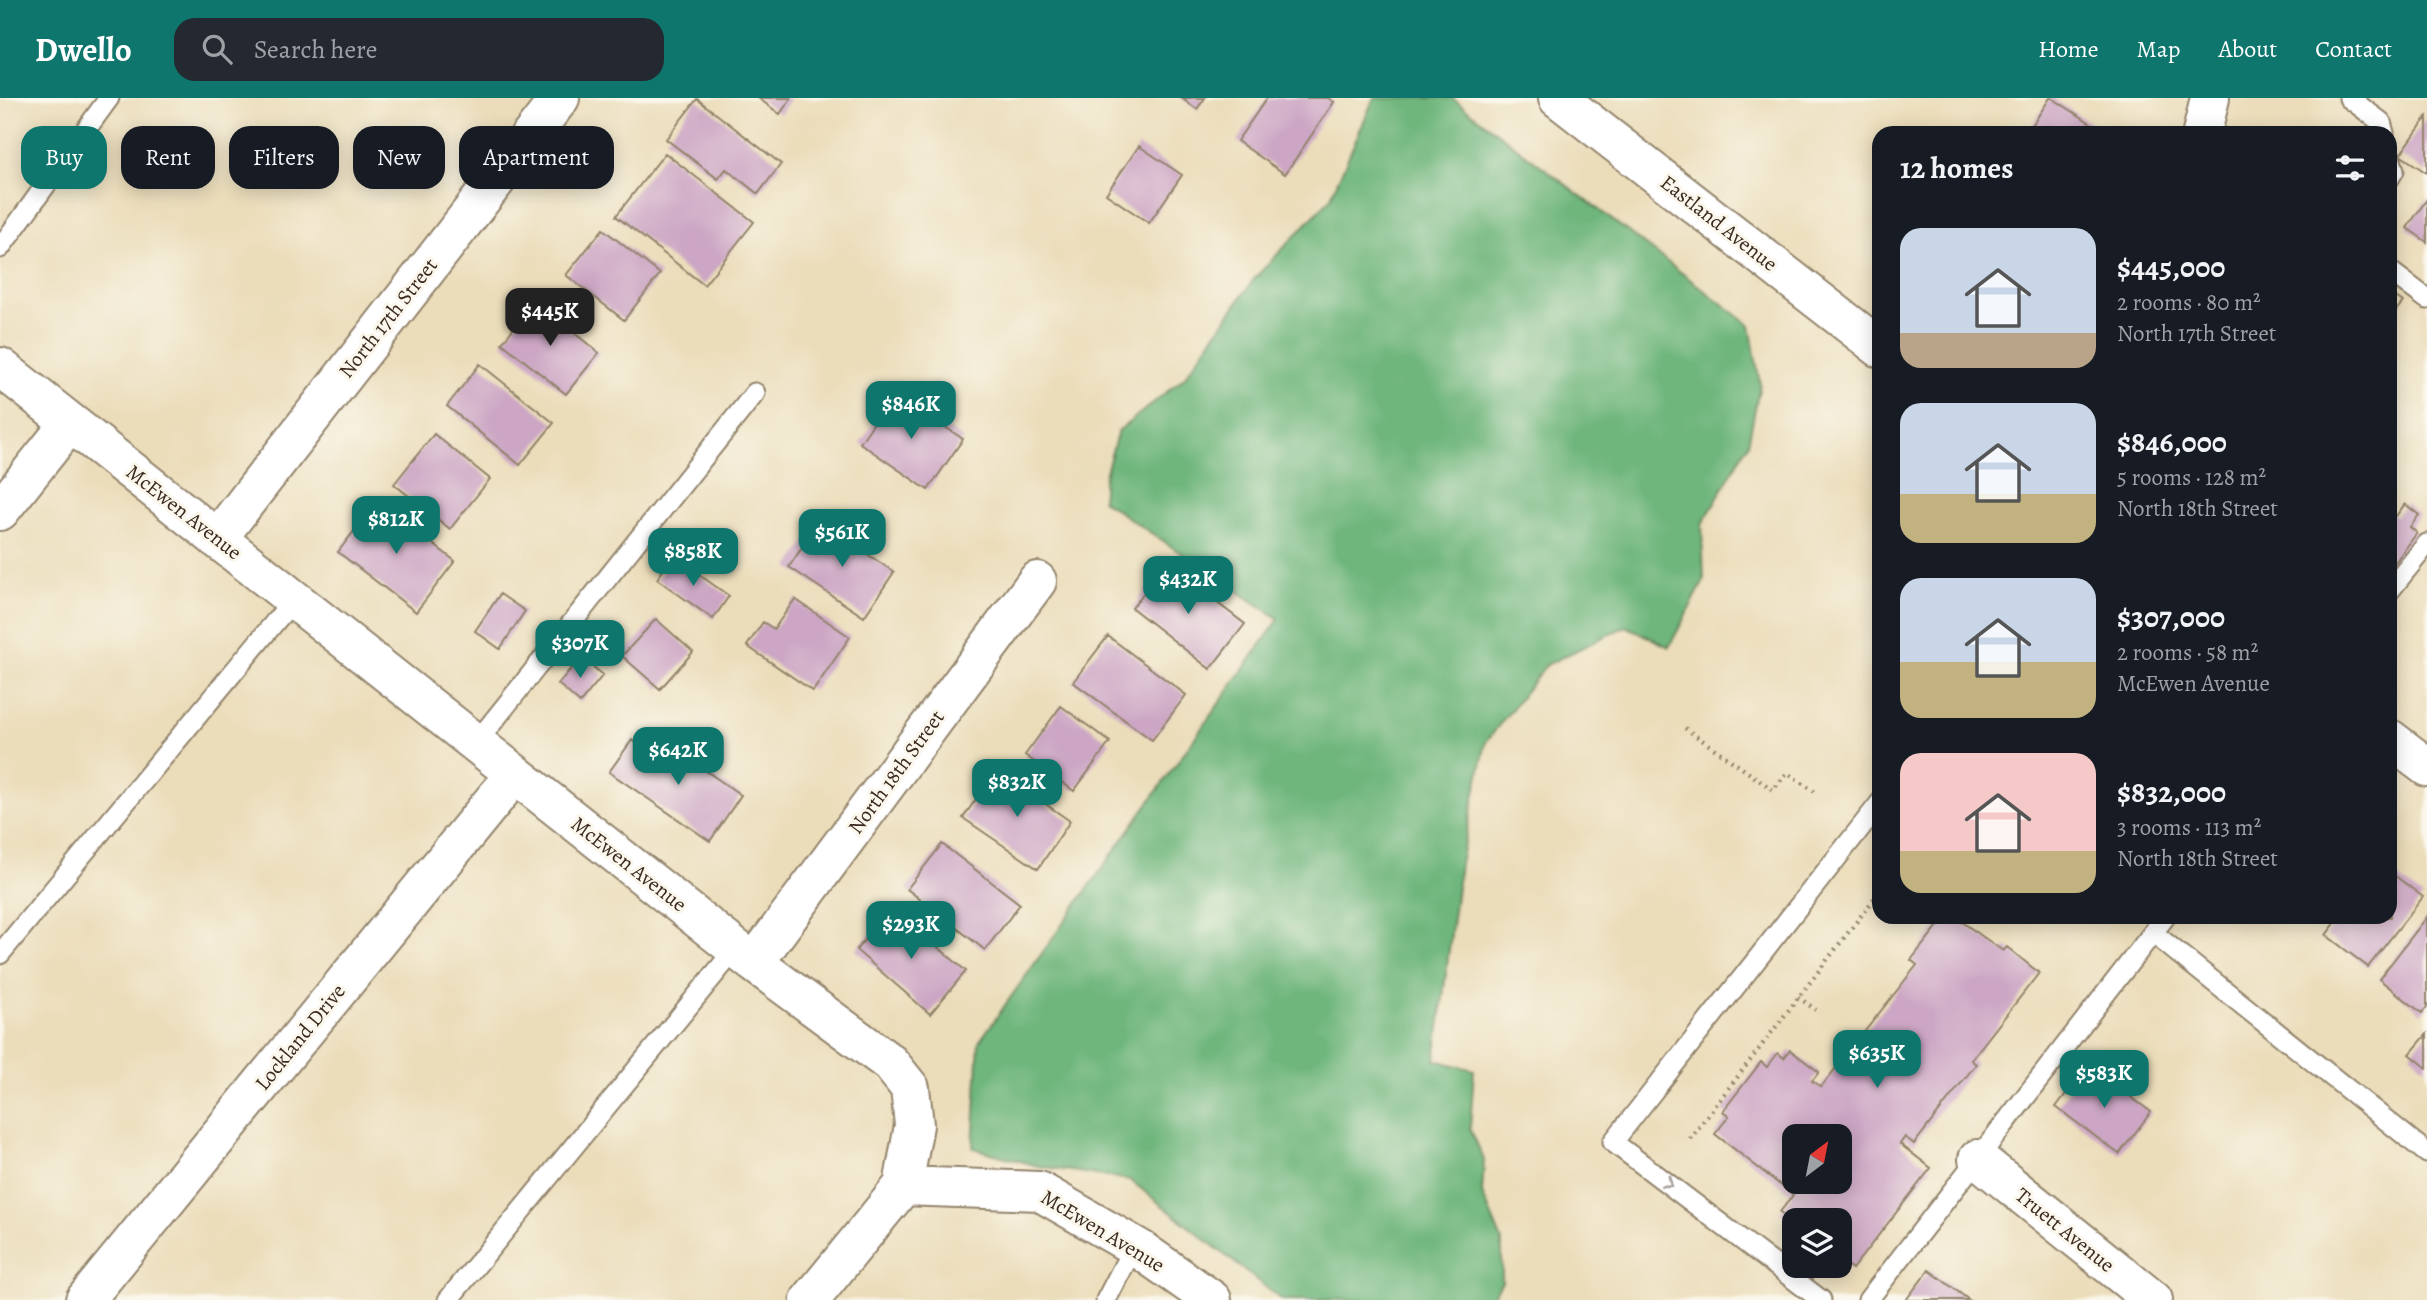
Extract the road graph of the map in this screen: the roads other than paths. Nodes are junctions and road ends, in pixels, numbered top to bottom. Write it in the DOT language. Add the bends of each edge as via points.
graph roads {
  1 [pos="108,98"];
  2 [pos="560,98"];
  3 [pos="1558,98"];
  4 [pos="2349,98"];
  5 [pos="2382,126"];
  6 [pos="0,248"];
  7 [pos="2397,276"];
  8 [pos="2427,299"];
  9 [pos="1872,342"];
  10 [pos="0,367"];
  11 [pos="755,393"];
  12 [pos="70,423"];
  13 [pos="0,511"];
  14 [pos="217,539"];
  15 [pos="2427,544"];
  16 [pos="1037,581"];
  17 [pos="2397,581"];
  18 [pos="294,599"];
  19 [pos="476,743"];
  20 [pos="2397,744"];
  21 [pos="2427,767"];
  22 [pos="515,774"];
  23 [pos="1872,813"];
  24 [pos="2159,925"];
  25 [pos="0,954"];
  26 [pos="745,956"];
  27 [pos="2427,1153"];
  28 [pos="1978,1159"];
  29 [pos="903,1186"];
  30 [pos="1134,1245"];
  31 [pos="85,1300"];
  32 [pos="449,1300"];
  33 [pos="810,1300"];
  34 [pos="1106,1300"];
  35 [pos="1212,1300"];
  36 [pos="1821,1300"];
  37 [pos="1868,1300"];
  38 [pos="2153,1300"];
  1 -- 6 [label="lane"];
  2 -- 14 [label="street, North 17th Street"];
  3 -- 9 [label="street, Eastland Avenue"];
  4 -- 5 [label="lane"];
  7 -- 8 [label="lane"];
  10 -- 12 [label="street, McEwen Avenue"];
  11 -- 19 [label="lane"];
  12 -- 13 [label="street"];
  12 -- 14 [label="street, McEwen Avenue"];
  14 -- 18 [label="street, McEwen Avenue"];
  15 -- 17 [label="lane"];
  16 -- 26 [label="street, North 18th Street"];
  18 -- 19 [label="street, McEwen Avenue"];
  18 -- 25 [label="lane"];
  19 -- 22 [label="street, McEwen Avenue"];
  20 -- 21 [label="street"];
  22 -- 26 [label="street, McEwen Avenue"];
  22 -- 31 [label="street, Lockland Drive"];
  23 -- 36 [label="lane, one-way" via="1614,1142"];
  24 -- 27 [label="lane"];
  24 -- 28 [label="lane"];
  26 -- 29 [label="street, McEwen Avenue" via="890,1063 910,1088 914,1125"];
  26 -- 32 [label="lane"];
  28 -- 37 [label="lane"];
  28 -- 38 [label="street, Truett Avenue"];
  29 -- 30 [label="street, McEwen Avenue" via="1039,1191"];
  29 -- 33 [label="street"];
  30 -- 34 [label="lane"];
  30 -- 35 [label="street, McEwen Avenue"];
}
